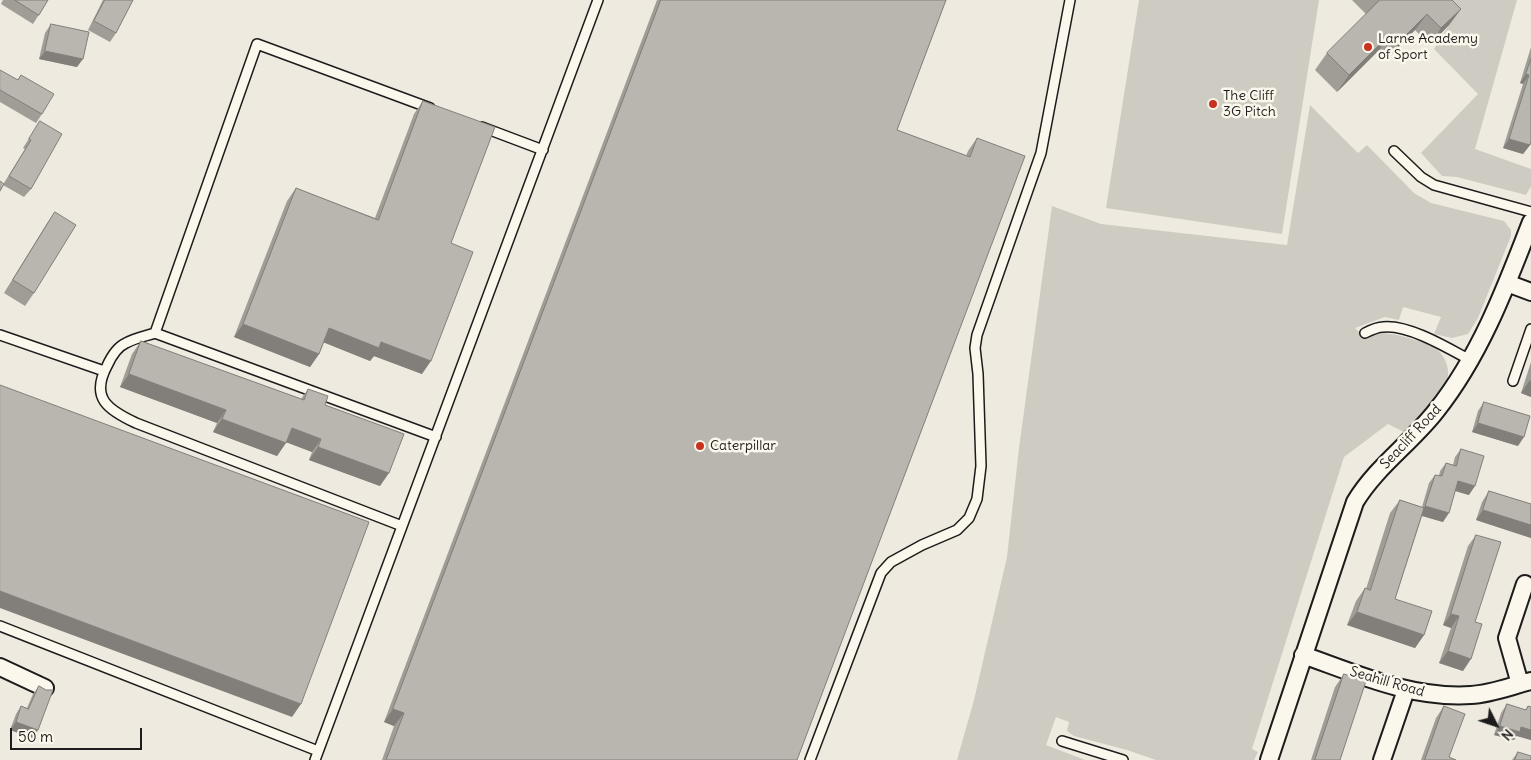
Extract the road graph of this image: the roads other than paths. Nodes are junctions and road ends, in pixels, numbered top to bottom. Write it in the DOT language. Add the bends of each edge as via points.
graph roads {
  1 [pos="598,0"];
  2 [pos="1070,0"];
  3 [pos="438,111"];
  4 [pos="475,125"];
  5 [pos="542,150"];
  6 [pos="1394,151"];
  7 [pos="1531,212"];
  8 [pos="1531,222"];
  9 [pos="1507,284"];
  10 [pos="1531,292"];
  11 [pos="1531,329"];
  12 [pos="155,333"];
  13 [pos="1365,333"];
  14 [pos="0,335"];
  15 [pos="1470,360"];
  16 [pos="104,371"];
  17 [pos="1513,381"];
  18 [pos="436,437"];
  19 [pos="402,526"];
  20 [pos="1525,584"];
  21 [pos="0,626"];
  22 [pos="1303,655"];
  23 [pos="0,666"];
  24 [pos="1525,683"];
  25 [pos="44,688"];
  26 [pos="1406,690"];
  27 [pos="1062,741"];
  28 [pos="317,756"];
  29 [pos="810,760"];
  30 [pos="1123,760"];
  31 [pos="1269,760"];
  32 [pos="1382,760"];
  1 -- 5 [label="lane"];
  2 -- 29 [label="lane" via="1041,153 976,335 981,466 977,499 968,518 957,530 891,562 880,573"];
  3 -- 12 [label="lane" via="257,44"];
  4 -- 5 [label="lane"];
  5 -- 18 [label="lane"];
  6 -- 7 [label="lane" via="1434,185"];
  8 -- 9 [label="street, Seacliff Road"];
  9 -- 10 [label="street"];
  9 -- 15 [label="street, Seacliff Road"];
  11 -- 17 [label="lane"];
  12 -- 16 [label="lane" via="125,343 112,356"];
  12 -- 18 [label="lane"];
  13 -- 15 [label="lane" via="1384,327 1399,328 1434,340"];
  14 -- 16 [label="lane"];
  15 -- 22 [label="street, Seacliff Road" via="1435,413 1371,480 1355,502"];
  16 -- 19 [label="lane" via="99,384 100,396 123,417"];
  18 -- 19 [label="lane"];
  19 -- 28 [label="lane"];
  20 -- 24 [label="street" via="1506,638"];
  21 -- 28 [label="lane"];
  22 -- 26 [label="street, Seahill Road"];
  22 -- 31 [label="street, Seacliff Road"];
  23 -- 25 [label="street"];
  24 -- 26 [label="street, Seahill Road" via="1473,695"];
  26 -- 32 [label="street"];
  27 -- 30 [label="lane"];
}
